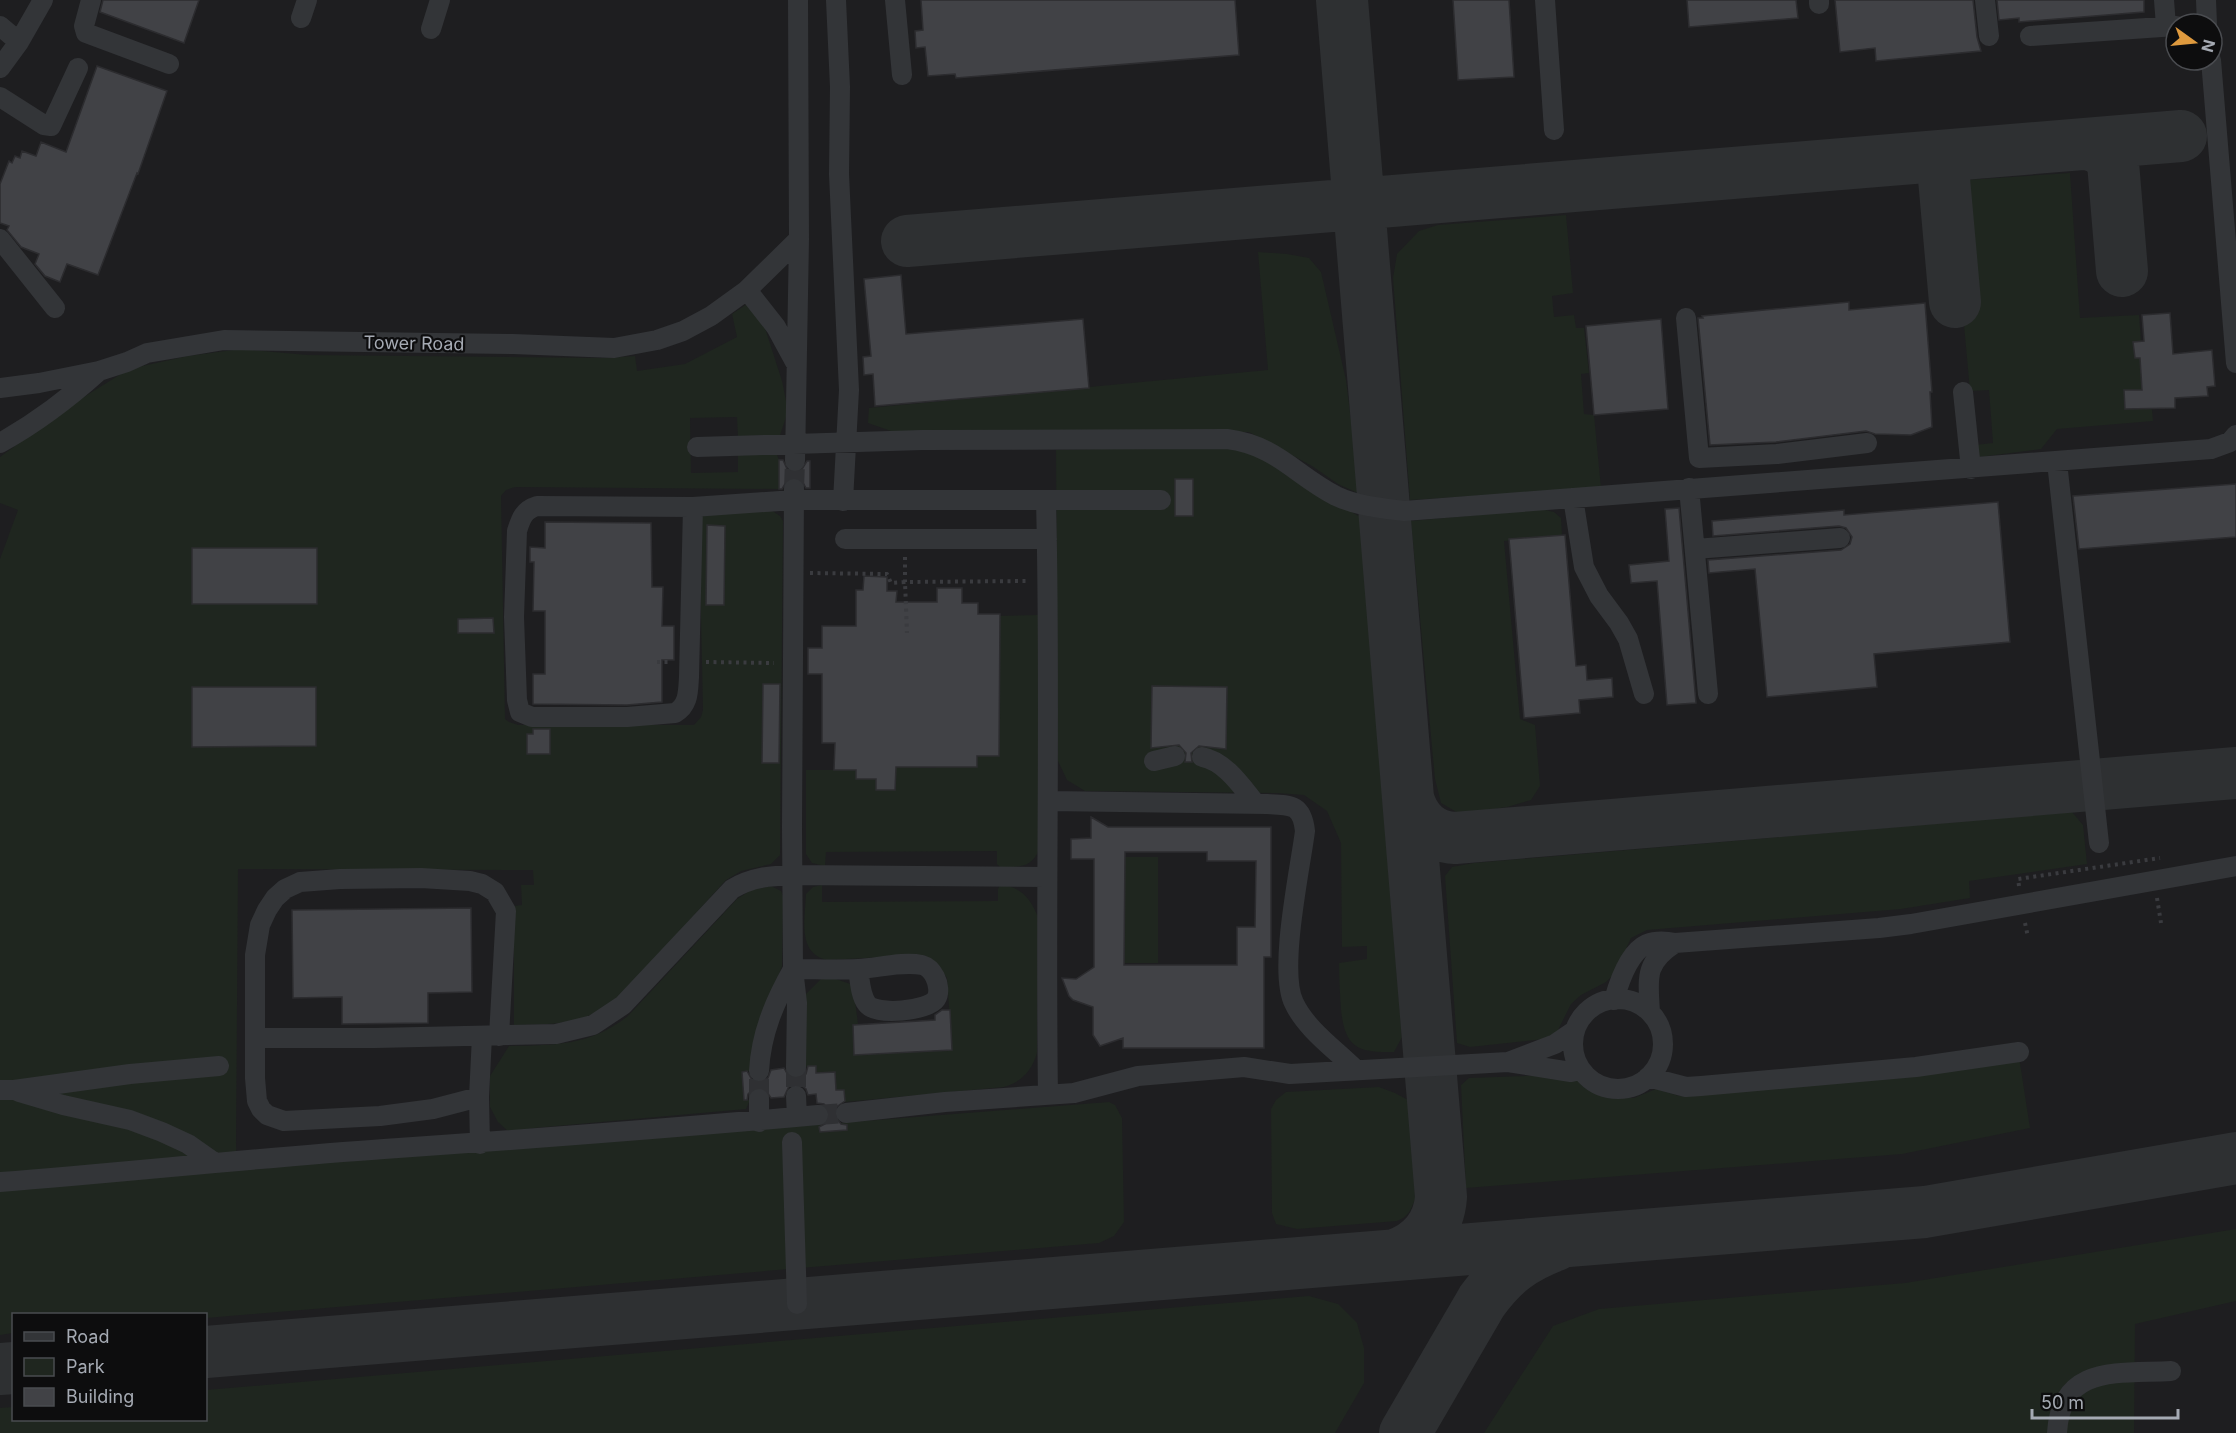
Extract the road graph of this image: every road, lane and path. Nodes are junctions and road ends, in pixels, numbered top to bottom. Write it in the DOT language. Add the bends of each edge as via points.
graph roads {
  1 [pos="42,0"];
  2 [pos="91,0"];
  3 [pos="440,0"];
  4 [pos="798,0"];
  5 [pos="836,0"];
  6 [pos="895,0"];
  7 [pos="1545,0"];
  8 [pos="1985,0"];
  9 [pos="0,26"];
  10 [pos="2164,26"];
  11 [pos="431,29"];
  12 [pos="1989,36"];
  13 [pos="2030,36"];
  14 [pos="19,42"];
  15 [pos="169,64"];
  16 [pos="78,68"];
  17 [pos="0,69"];
  18 [pos="2212,72"];
  19 [pos="902,75"];
  20 [pos="0,97"];
  21 [pos="1554,130"];
  22 [pos="799,239"];
  23 [pos="0,240"];
  24 [pos="747,290"];
  25 [pos="55,308"];
  26 [pos="1686,318"];
  27 [pos="2236,363"];
  28 [pos="796,364"];
  29 [pos="99,371"];
  30 [pos="3,390"];
  31 [pos="1963,392"];
  32 [pos="2236,435"];
  33 [pos="0,443"];
  34 [pos="847,443"];
  35 [pos="1868,443"];
  36 [pos="697,447"];
  37 [pos="796,452"];
  38 [pos="1699,458"];
  39 [pos="2057,462"];
  40 [pos="1971,469"];
  41 [pos="1696,487"];
  42 [pos="794,495"];
  43 [pos="1573,498"];
  44 [pos="1046,500"];
  45 [pos="1161,500"];
  46 [pos="843,501"];
  47 [pos="693,507"];
  48 [pos="905,538"];
  49 [pos="1840,538"];
  50 [pos="845,539"];
  51 [pos="1047,539"];
  52 [pos="1695,549"];
  53 [pos="795,573"];
  54 [pos="1047,581"];
  55 [pos="905,582"];
  56 [pos="907,633"];
  57 [pos="657,662"];
  58 [pos="689,662"];
  59 [pos="793,662"];
  60 [pos="1644,694"];
  61 [pos="1708,694"];
  62 [pos="1175,756"];
  63 [pos="1202,757"];
  64 [pos="1154,761"];
  65 [pos="1049,801"];
  66 [pos="1256,804"];
  67 [pos="2099,843"];
  68 [pos="2151,859"];
  69 [pos="2236,866"];
  70 [pos="793,875"];
  71 [pos="1046,878"];
  72 [pos="2018,879"];
  73 [pos="1675,943"];
  74 [pos="794,969"];
  75 [pos="858,969"];
  76 [pos="1614,1000"];
  77 [pos="1650,1012"];
  78 [pos="1574,1031"];
  79 [pos="491,1036"];
  80 [pos="255,1038"];
  81 [pos="2019,1052"];
  82 [pos="1508,1062"];
  83 [pos="219,1066"];
  84 [pos="796,1067"];
  85 [pos="1356,1070"];
  86 [pos="759,1071"];
  87 [pos="1581,1071"];
  88 [pos="1648,1077"];
  89 [pos="7,1090"];
  90 [pos="1048,1095"];
  91 [pos="796,1096"];
  92 [pos="479,1097"];
  93 [pos="759,1099"];
  94 [pos="846,1113"];
  95 [pos="818,1115"];
  96 [pos="797,1117"];
  97 [pos="759,1122"];
  98 [pos="792,1142"];
  99 [pos="480,1144"];
  100 [pos="215,1163"];
  101 [pos="0,1182"];
  102 [pos="796,1304"];
  103 [pos="2170,1371"];
  104 [pos="2057,1433"];
  1 -- 14 [label="street"];
  2 -- 15 [label="street" via="84,26 86,33"];
  3 -- 11 [label="street"];
  4 -- 22 [label="street"];
  5 -- 34 [label="street" via="849,390"];
  6 -- 19 [label="street"];
  7 -- 21 [label="street"];
  8 -- 12 [label="street"];
  9 -- 14 [label="street"];
  10 -- 13 [label="street"];
  14 -- 17 [label="street"];
  16 -- 20 [label="street" via="51,126"];
  18 -- 27 [label="street"];
  22 -- 24 [label="street, Tower Road"];
  22 -- 28 [label="street"];
  23 -- 25 [label="street"];
  24 -- 28 [label="street" via="776,327"];
  24 -- 29 [label="street, Tower Road" via="683,331 614,348 225,340 147,353"];
  26 -- 38 [label="street"];
  28 -- 37 [label="street"];
  29 -- 30 [label="street, Tower Road"];
  29 -- 33 [label="street" via="46,414"];
  31 -- 40 [label="street"];
  32 -- 39 [label="street" via="2230,442 2211,449"];
  34 -- 37 [label="street"];
  34 -- 43 [label="street" via="1227,439 1253,444 1336,496 1371,507 1411,510"];
  34 -- 46 [label="street"];
  35 -- 38 [label="street"];
  36 -- 37 [label="street"];
  38 -- 41 [label="street"];
  39 -- 40 [label="street"];
  39 -- 67 [label="street"];
  40 -- 41 [label="street"];
  41 -- 43 [label="street"];
  41 -- 52 [label="street"];
  42 -- 46 [label="street"];
  42 -- 47 [label="street"];
  42 -- 53 [label="street"];
  43 -- 60 [label="street" via="1584,567 1628,639"];
  44 -- 45 [label="street"];
  44 -- 46 [label="street"];
  44 -- 51 [label="street"];
  47 -- 58 [label="street"];
  47 -- 58 [label="street" via="537,506 524,513 517,531 514,617 518,707 532,717 675,713 685,703"];
  48 -- 50 [label="street"];
  48 -- 51 [label="street"];
  48 -- 55 [label="path"];
  49 -- 52 [label="street"];
  51 -- 54 [label="street"];
  52 -- 61 [label="street"];
  53 -- 55 [label="path" via="887,574 891,583"];
  53 -- 59 [label="street"];
  54 -- 55 [label="path"];
  54 -- 65 [label="street"];
  55 -- 56 [label="path"];
  57 -- 58 [label="path"];
  58 -- 59 [label="path"];
  59 -- 70 [label="street"];
  62 -- 64 [label="street"];
  63 -- 66 [label="street" via="1228,772"];
  65 -- 66 [label="street"];
  65 -- 71 [label="street"];
  66 -- 85 [label="street" via="1290,805 1304,820 1288,961 1289,991 1307,1022"];
  68 -- 72 [label="path"];
  69 -- 73 [label="street" via="1900,925"];
  70 -- 71 [label="street"];
  70 -- 74 [label="street"];
  70 -- 79 [label="street" via="762,877 732,889 623,1005 593,1025 556,1034"];
  71 -- 90 [label="street"];
  73 -- 76 [label="street" via="1660,940 1641,948 1626,970"];
  73 -- 77 [label="street" via="1653,963"];
  74 -- 75 [label="street"];
  74 -- 84 [label="street"];
  74 -- 86 [label="street" via="768,1021"];
  76 -- 77 [label="street" via="1638,1003"];
  76 -- 78 [label="street" via="1587,1011"];
  77 -- 88 [label="street" via="1657,1022 1662,1045 1658,1062"];
  78 -- 82 [label="street" via="1555,1044"];
  78 -- 87 [label="street" via="1574,1052"];
  79 -- 80 [label="street"];
  79 -- 80 [label="street" via="506,911 495,892 482,884 421,878 300,882 275,898 256,939"];
  79 -- 92 [label="street"];
  80 -- 92 [label="street" via="257,1101 273,1118 284,1121 380,1116 433,1109"];
  81 -- 88 [label="street" via="1916,1067 1701,1086 1686,1087"];
  82 -- 85 [label="street"];
  82 -- 87 [label="street"];
  83 -- 89 [label="street"];
  85 -- 90 [label="street" via="1290,1074 1244,1068 1150,1075 1074,1093"];
  87 -- 88 [label="street" via="1596,1083 1613,1088 1632,1086"];
  89 -- 100 [label="street" via="140,1124 188,1144"];
  90 -- 94 [label="street"];
  91 -- 96 [label="street"];
  92 -- 99 [label="street"];
  93 -- 97 [label="street"];
  95 -- 96 [label="street"];
  96 -- 97 [label="street"];
  97 -- 99 [label="street"];
  98 -- 102 [label="street"];
  99 -- 100 [label="street"];
  100 -- 101 [label="street"];
  103 -- 104 [label="street" via="2099,1374 2086,1379 2066,1397"];
}
